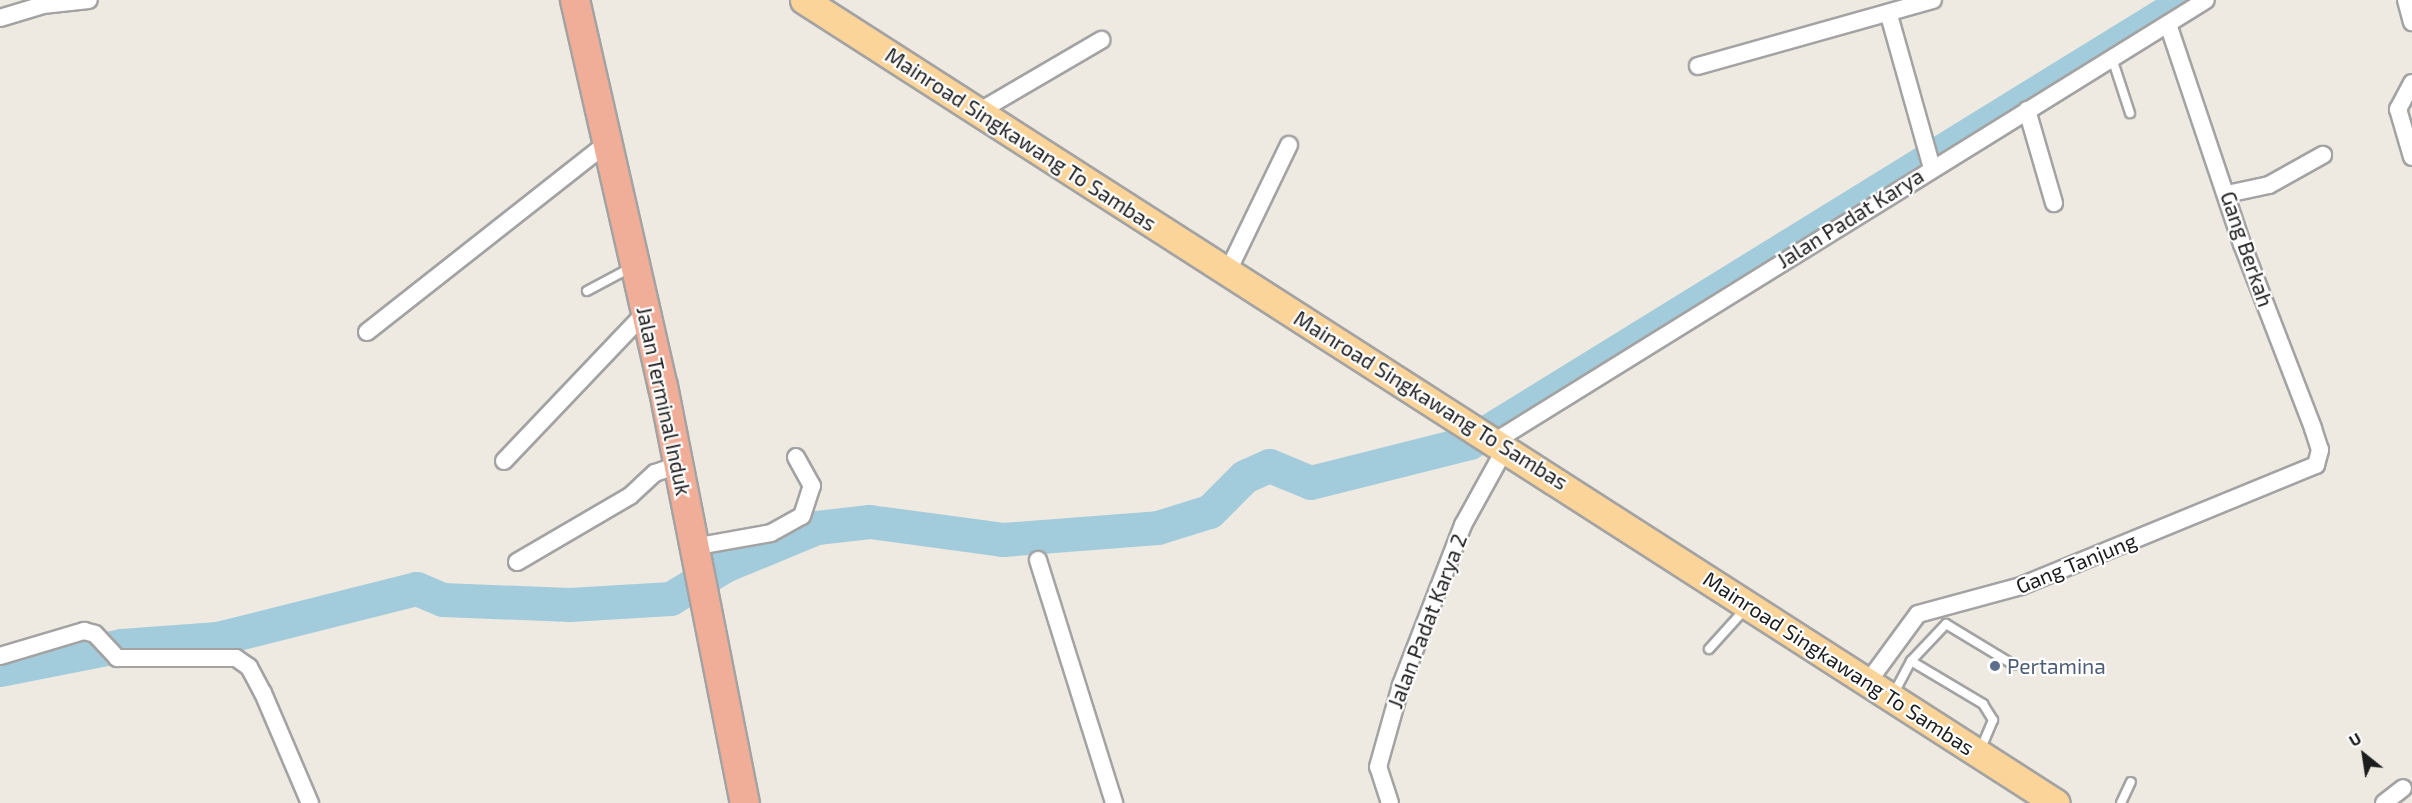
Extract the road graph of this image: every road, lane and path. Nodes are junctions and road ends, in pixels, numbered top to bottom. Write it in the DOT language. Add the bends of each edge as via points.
graph roads {
  1 [pos="88,0"];
  2 [pos="574,0"];
  3 [pos="804,0"];
  4 [pos="1933,0"];
  5 [pos="2206,0"];
  6 [pos="2406,0"];
  7 [pos="42,2"];
  8 [pos="1889,15"];
  9 [pos="0,18"];
  10 [pos="2412,22"];
  11 [pos="2168,24"];
  12 [pos="1101,40"];
  13 [pos="2112,58"];
  14 [pos="1698,66"];
  15 [pos="2412,82"];
  16 [pos="2027,110"];
  17 [pos="978,112"];
  18 [pos="2130,113"];
  19 [pos="607,143"];
  20 [pos="1289,145"];
  21 [pos="2323,155"];
  22 [pos="2412,157"];
  23 [pos="1932,168"];
  24 [pos="2227,194"];
  25 [pos="2054,203"];
  26 [pos="635,265"];
  27 [pos="1228,271"];
  28 [pos="587,291"];
  29 [pos="646,312"];
  30 [pos="367,332"];
  31 [pos="1493,438"];
  32 [pos="796,457"];
  33 [pos="504,461"];
  34 [pos="678,465"];
  35 [pos="2309,469"];
  36 [pos="694,550"];
  37 [pos="1038,560"];
  38 [pos="517,562"];
  39 [pos="1749,605"];
  40 [pos="1708,649"];
  41 [pos="0,656"];
  42 [pos="1911,661"];
  43 [pos="2014,665"];
  44 [pos="1868,682"];
  45 [pos="1892,696"];
  46 [pos="1978,753"];
  47 [pos="2131,782"];
  48 [pos="2403,788"];
  49 [pos="310,803"];
  50 [pos="745,803"];
  51 [pos="1114,803"];
  52 [pos="1390,803"];
  53 [pos="2056,803"];
  54 [pos="2121,803"];
  55 [pos="2384,803"];
  1 -- 7 [label="street"];
  2 -- 19 [label="highway, Jalan Terminal Induk"];
  3 -- 17 [label="main road, Mainroad Singkawang To Sambas"];
  4 -- 8 [label="street"];
  5 -- 11 [label="street, Jalan Padat Karya"];
  6 -- 10 [label="street"];
  7 -- 9 [label="street"];
  8 -- 14 [label="street"];
  8 -- 23 [label="street"];
  11 -- 13 [label="street, Jalan Padat Karya"];
  11 -- 24 [label="street, Gang Berkah"];
  12 -- 17 [label="street"];
  13 -- 16 [label="street, Jalan Padat Karya"];
  13 -- 18 [label="lane"];
  15 -- 22 [label="street" via="2398,100"];
  16 -- 23 [label="street, Jalan Padat Karya"];
  16 -- 25 [label="street"];
  17 -- 27 [label="main road, Mainroad Singkawang To Sambas"];
  19 -- 26 [label="highway, Jalan Terminal Induk"];
  19 -- 30 [label="street"];
  20 -- 27 [label="street"];
  21 -- 24 [label="street" via="2269,185"];
  23 -- 31 [label="street, Jalan Padat Karya"];
  24 -- 35 [label="street, Gang Berkah" via="2320,450 2316,465"];
  26 -- 28 [label="lane"];
  26 -- 29 [label="highway, Jalan Terminal Induk"];
  27 -- 31 [label="main road, Mainroad Singkawang To Sambas"];
  29 -- 33 [label="street"];
  29 -- 34 [label="highway, Jalan Terminal Induk"];
  31 -- 39 [label="main road, Mainroad Singkawang To Sambas"];
  31 -- 52 [label="street, Jalan Padat Karya 2" via="1401,685 1378,767"];
  32 -- 36 [label="street" via="812,486 802,516 771,533"];
  34 -- 36 [label="highway, Jalan Terminal Induk"];
  34 -- 38 [label="street" via="655,473 630,496"];
  35 -- 44 [label="street, Gang Tanjung" via="2021,586 1918,614"];
  36 -- 50 [label="highway, Jalan Terminal Induk"];
  37 -- 51 [label="street"];
  39 -- 40 [label="lane"];
  39 -- 44 [label="main road, Mainroad Singkawang To Sambas"];
  41 -- 49 [label="street" via="84,631 95,634 111,656 222,656 249,667"];
  42 -- 43 [label="lane" via="1946,624"];
  42 -- 45 [label="lane"];
  42 -- 46 [label="lane" via="1990,710 1992,732"];
  44 -- 45 [label="main road, Mainroad Singkawang To Sambas"];
  45 -- 46 [label="main road, Mainroad Singkawang To Sambas"];
  46 -- 53 [label="main road, Mainroad Singkawang To Sambas"];
  47 -- 54 [label="lane"];
  48 -- 55 [label="street"];
}
